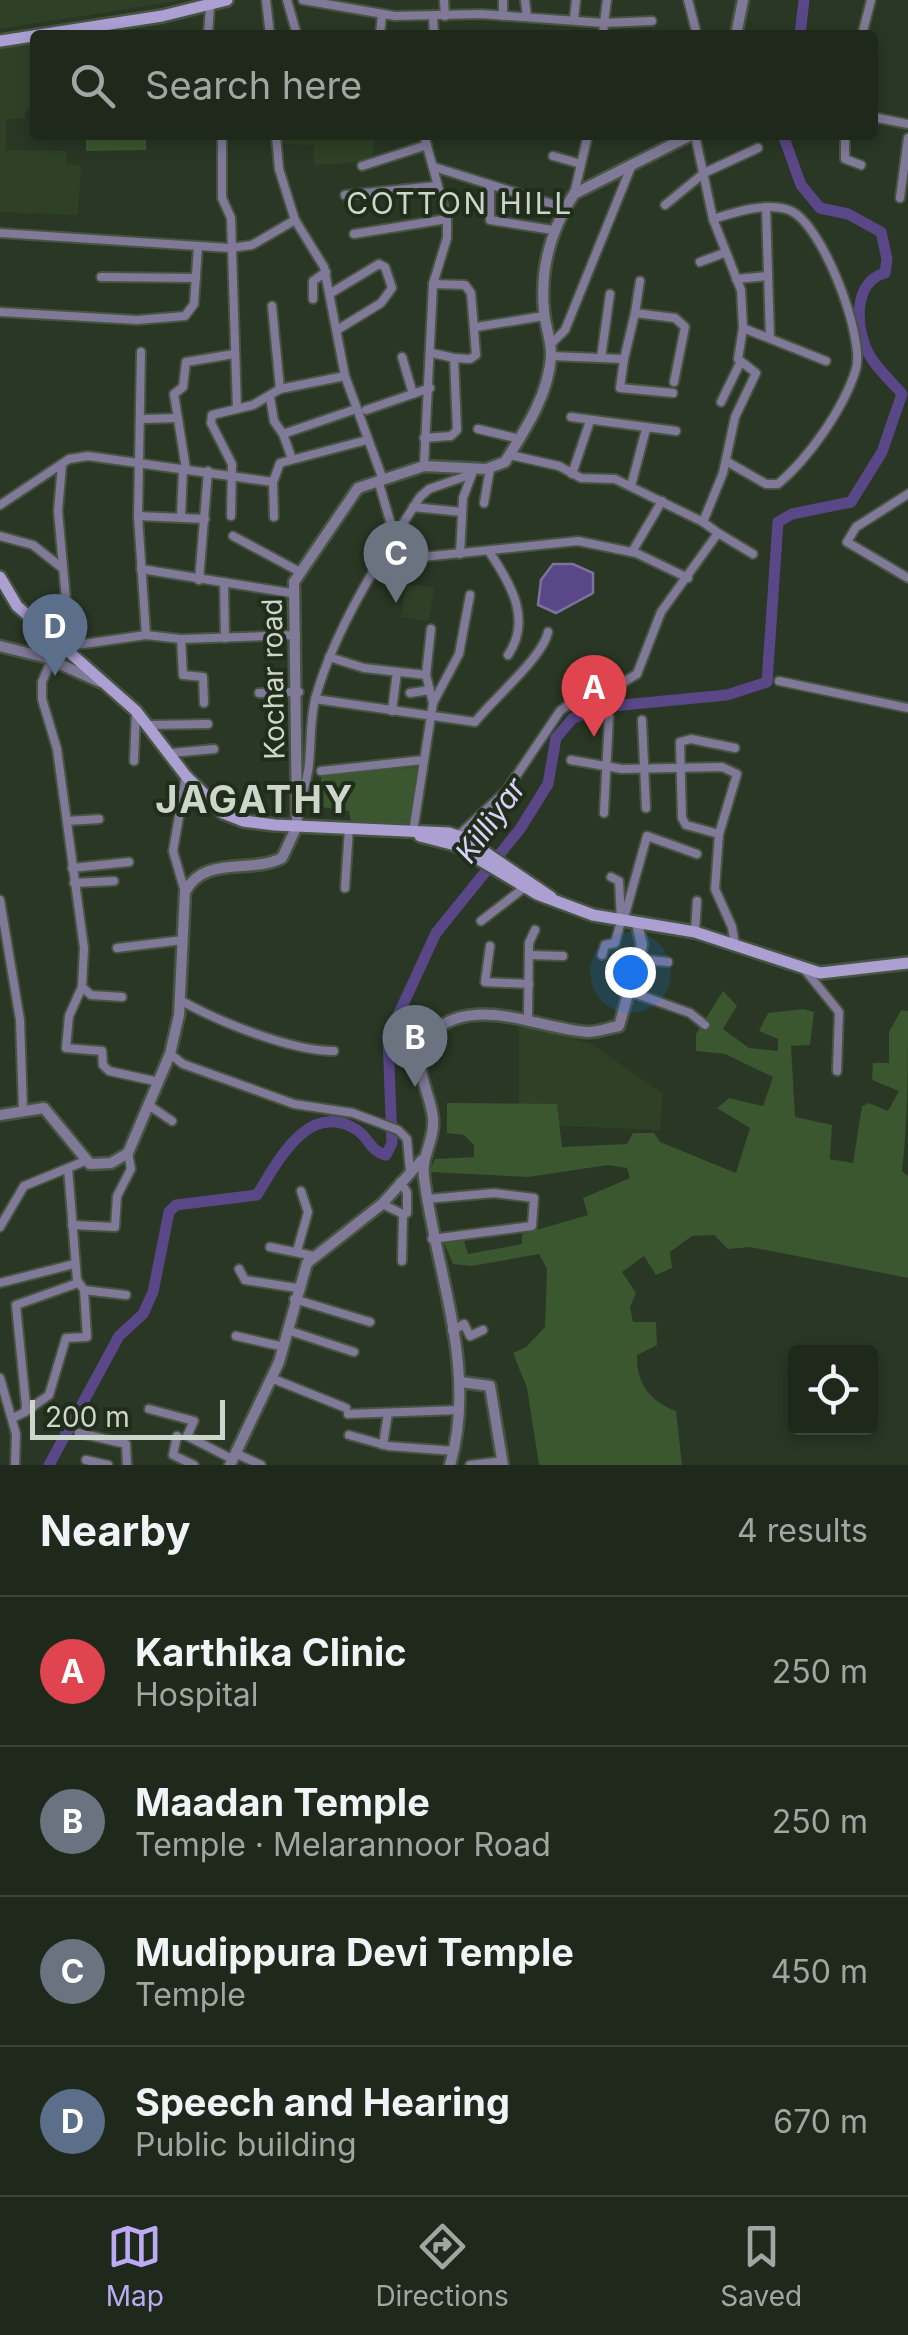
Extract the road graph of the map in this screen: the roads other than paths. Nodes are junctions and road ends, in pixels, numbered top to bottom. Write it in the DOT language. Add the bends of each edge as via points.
graph roads {
  1 [pos="227,0"];
  2 [pos="266,0"];
  3 [pos="287,0"];
  4 [pos="304,0"];
  5 [pos="444,0"];
  6 [pos="479,0"];
  7 [pos="503,0"];
  8 [pos="526,0"];
  9 [pos="576,0"];
  10 [pos="607,0"];
  11 [pos="688,0"];
  12 [pos="744,0"];
  13 [pos="872,0"];
  14 [pos="210,6"];
  15 [pos="481,14"];
  16 [pos="382,15"];
  17 [pos="433,16"];
  18 [pos="445,16"];
  19 [pos="503,16"];
  20 [pos="527,17"];
  21 [pos="574,18"];
  22 [pos="652,21"];
  23 [pos="604,23"];
  24 [pos="76,30"];
  25 [pos="208,30"];
  26 [pos="269,30"];
  27 [pos="296,30"];
  28 [pos="380,30"];
  29 [pos="434,30"];
  30 [pos="604,30"];
  31 [pos="697,30"];
  32 [pos="737,30"];
  33 [pos="863,30"];
  34 [pos="30,36"];
  35 [pos="0,40"];
  36 [pos="878,117"];
  37 [pos="908,124"];
  38 [pos="908,138"];
  39 [pos="222,140"];
  40 [pos="276,140"];
  41 [pos="425,140"];
  42 [pos="587,140"];
  43 [pos="683,140"];
  44 [pos="694,140"];
  45 [pos="845,140"];
  46 [pos="427,146"];
  47 [pos="758,148"];
  48 [pos="553,156"];
  49 [pos="581,164"];
  50 [pos="861,164"];
  51 [pos="362,166"];
  52 [pos="434,167"];
  53 [pos="631,167"];
  54 [pos="704,173"];
  55 [pos="436,186"];
  56 [pos="490,186"];
  57 [pos="574,194"];
  58 [pos="344,195"];
  59 [pos="900,198"];
  60 [pos="664,205"];
  61 [pos="565,208"];
  62 [pos="766,208"];
  63 [pos="447,219"];
  64 [pos="713,219"];
  65 [pos="295,220"];
  66 [pos="552,230"];
  67 [pos="0,233"];
  68 [pos="354,234"];
  69 [pos="198,246"];
  70 [pos="230,248"];
  71 [pos="724,253"];
  72 [pos="700,262"];
  73 [pos="326,272"];
  74 [pos="768,276"];
  75 [pos="102,277"];
  76 [pos="196,278"];
  77 [pos="736,278"];
  78 [pos="640,281"];
  79 [pos="433,284"];
  80 [pos="331,293"];
  81 [pos="610,294"];
  82 [pos="313,299"];
  83 [pos="272,306"];
  84 [pos="0,312"];
  85 [pos="635,313"];
  86 [pos="544,316"];
  87 [pos="476,327"];
  88 [pos="743,328"];
  89 [pos="337,330"];
  90 [pos="770,338"];
  91 [pos="550,350"];
  92 [pos="141,352"];
  93 [pos="432,353"];
  94 [pos="234,354"];
  95 [pos="402,357"];
  96 [pos="454,358"];
  97 [pos="601,358"];
  98 [pos="624,358"];
  99 [pos="826,360"];
  100 [pos="740,364"];
  101 [pos="345,376"];
  102 [pos="674,382"];
  103 [pos="430,388"];
  104 [pos="280,389"];
  105 [pos="673,393"];
  106 [pos="413,394"];
  107 [pos="270,397"];
  108 [pos="721,402"];
  109 [pos="237,409"];
  110 [pos="361,410"];
  111 [pos="142,418"];
  112 [pos="177,418"];
  113 [pos="571,418"];
  114 [pos="590,421"];
  115 [pos="478,429"];
  116 [pos="646,429"];
  117 [pos="676,431"];
  118 [pos="283,434"];
  119 [pos="424,438"];
  120 [pos="520,439"];
  121 [pos="366,440"];
  122 [pos="510,455"];
  123 [pos="292,459"];
  124 [pos="726,461"];
  125 [pos="63,463"];
  126 [pos="138,466"];
  127 [pos="424,466"];
  128 [pos="490,468"];
  129 [pos="184,469"];
  130 [pos="208,470"];
  131 [pos="472,472"];
  132 [pos="232,473"];
  133 [pos="572,474"];
  134 [pos="380,478"];
  135 [pos="273,482"];
  136 [pos="630,486"];
  137 [pos="908,494"];
  138 [pos="662,502"];
  139 [pos="0,504"];
  140 [pos="484,504"];
  141 [pos="413,508"];
  142 [pos="462,512"];
  143 [pos="138,516"];
  144 [pos="181,516"];
  145 [pos="231,516"];
  146 [pos="274,518"];
  147 [pos="206,519"];
  148 [pos="702,522"];
  149 [pos="718,532"];
  150 [pos="0,536"];
  151 [pos="233,536"];
  152 [pos="395,538"];
  153 [pos="632,552"];
  154 [pos="490,553"];
  155 [pos="460,554"];
  156 [pos="753,554"];
  157 [pos="383,561"];
  158 [pos="61,568"];
  159 [pos="141,569"];
  160 [pos="300,572"];
  161 [pos="0,578"];
  162 [pos="688,578"];
  163 [pos="908,578"];
  164 [pos="199,580"];
  165 [pos="224,582"];
  166 [pos="291,593"];
  167 [pos="470,595"];
  168 [pos="431,629"];
  169 [pos="548,632"];
  170 [pos="146,636"];
  171 [pos="296,636"];
  172 [pos="224,638"];
  173 [pos="181,640"];
  174 [pos="65,646"];
  175 [pos="3,649"];
  176 [pos="508,655"];
  177 [pos="330,657"];
  178 [pos="52,660"];
  179 [pos="396,672"];
  180 [pos="426,675"];
  181 [pos="779,681"];
  182 [pos="110,687"];
  183 [pos="430,690"];
  184 [pos="259,692"];
  185 [pos="299,692"];
  186 [pos="410,692"];
  187 [pos="315,700"];
  188 [pos="204,702"];
  189 [pos="433,702"];
  190 [pos="908,708"];
  191 [pos="136,711"];
  192 [pos="392,711"];
  193 [pos="431,717"];
  194 [pos="609,717"];
  195 [pos="642,720"];
  196 [pos="208,724"];
  197 [pos="148,726"];
  198 [pos="735,748"];
  199 [pos="214,749"];
  200 [pos="172,753"];
  201 [pos="423,760"];
  202 [pos="571,760"];
  203 [pos="134,761"];
  204 [pos="681,766"];
  205 [pos="604,767"];
  206 [pos="642,769"];
  207 [pos="321,771"];
  208 [pos="186,776"];
  209 [pos="297,805"];
  210 [pos="646,808"];
  211 [pos="604,813"];
  212 [pos="99,819"];
  213 [pos="66,821"];
  214 [pos="298,826"];
  215 [pos="349,828"];
  216 [pos="413,832"];
  217 [pos="719,834"];
  218 [pos="459,840"];
  219 [pos="697,854"];
  220 [pos="129,862"];
  221 [pos="72,868"];
  222 [pos="512,875"];
  223 [pos="610,877"];
  224 [pos="114,881"];
  225 [pos="74,883"];
  226 [pos="525,887"];
  227 [pos="345,888"];
  228 [pos="185,892"];
  229 [pos="551,897"];
  230 [pos="0,900"];
  231 [pos="698,901"];
  232 [pos="481,921"];
  233 [pos="622,922"];
  234 [pos="638,924"];
  235 [pos="535,930"];
  236 [pos="695,932"];
  237 [pos="183,940"];
  238 [pos="735,945"];
  239 [pos="490,946"];
  240 [pos="116,948"];
  241 [pos="602,954"];
  242 [pos="530,955"];
  243 [pos="563,956"];
  244 [pos="640,959"];
  245 [pos="668,962"];
  246 [pos="908,962"];
  247 [pos="805,970"];
  248 [pos="529,984"];
  249 [pos="82,987"];
  250 [pos="631,992"];
  251 [pos="122,997"];
  252 [pos="180,1000"];
  253 [pos="528,1018"];
  254 [pos="705,1026"];
  255 [pos="334,1050"];
  256 [pos="170,1054"];
  257 [pos="837,1070"];
  258 [pos="159,1082"];
  259 [pos="150,1106"];
  260 [pos="22,1110"];
  261 [pos="0,1115"];
  262 [pos="172,1120"];
  263 [pos="128,1153"];
  264 [pos="422,1160"];
  265 [pos="85,1161"];
  266 [pos="68,1168"];
  267 [pos="410,1172"];
  268 [pos="400,1182"];
  269 [pos="302,1191"];
  270 [pos="427,1199"];
  271 [pos="382,1204"];
  272 [pos="402,1214"];
  273 [pos="72,1225"];
  274 [pos="0,1227"];
  275 [pos="432,1239"];
  276 [pos="270,1246"];
  277 [pos="297,1251"];
  278 [pos="314,1256"];
  279 [pos="402,1262"];
  280 [pos="74,1264"];
  281 [pos="238,1269"];
  282 [pos="0,1283"];
  283 [pos="81,1287"];
  284 [pos="295,1294"];
  285 [pos="126,1295"];
  286 [pos="370,1322"];
  287 [pos="287,1330"];
  288 [pos="483,1330"];
  289 [pos="452,1331"];
  290 [pos="236,1336"];
  291 [pos="284,1347"];
  292 [pos="354,1352"];
  293 [pos="0,1378"];
  294 [pos="270,1378"];
  295 [pos="462,1382"];
  296 [pos="148,1409"];
  297 [pos="458,1410"];
  298 [pos="25,1412"];
  299 [pos="388,1413"];
  300 [pos="13,1418"];
  301 [pos="78,1433"];
  302 [pos="350,1434"];
  303 [pos="176,1436"];
  304 [pos="383,1445"];
  305 [pos="454,1452"];
  306 [pos="86,1460"];
  307 [pos="232,1461"];
  308 [pos="179,1462"];
  309 [pos="503,1463"];
  310 [pos="15,1465"];
  311 [pos="108,1465"];
  312 [pos="126,1465"];
  313 [pos="194,1465"];
  314 [pos="260,1465"];
  315 [pos="450,1465"];
  316 [pos="470,1465"];
  1 -- 14 [label="main road"];
  2 -- 26 [label="street"];
  3 -- 27 [label="street"];
  4 -- 16 [label="street"];
  5 -- 18 [label="street"];
  6 -- 15 [label="street"];
  7 -- 19 [label="street"];
  8 -- 20 [label="street"];
  9 -- 21 [label="street"];
  10 -- 23 [label="street"];
  11 -- 31 [label="street"];
  12 -- 32 [label="street"];
  13 -- 33 [label="street"];
  14 -- 24 [label="main road"];
  14 -- 25 [label="street"];
  15 -- 18 [label="street"];
  15 -- 19 [label="street"];
  16 -- 17 [label="street"];
  16 -- 28 [label="street"];
  17 -- 18 [label="street"];
  17 -- 29 [label="street"];
  19 -- 20 [label="street"];
  20 -- 21 [label="street"];
  21 -- 23 [label="street"];
  22 -- 23 [label="street"];
  23 -- 30 [label="street"];
  34 -- 35 [label="main road"];
  36 -- 37 [label="street"];
  38 -- 59 [label="street"];
  39 -- 70 [label="street"];
  40 -- 65 [label="street"];
  41 -- 46 [label="street"];
  42 -- 49 [label="street"];
  43 -- 53 [label="street"];
  44 -- 54 [label="street"];
  45 -- 50 [label="street" via="845,159"];
  46 -- 51 [label="street"];
  46 -- 52 [label="street"];
  47 -- 54 [label="street"];
  48 -- 49 [label="street"];
  49 -- 57 [label="street"];
  52 -- 55 [label="street"];
  52 -- 56 [label="street"];
  53 -- 57 [label="street"];
  53 -- 91 [label="street" via="565,330"];
  54 -- 60 [label="street"];
  54 -- 64 [label="street"];
  55 -- 58 [label="street"];
  55 -- 63 [label="street"];
  56 -- 61 [label="street"];
  56 -- 66 [label="street" via="490,220"];
  57 -- 61 [label="street, Kochar road"];
  61 -- 66 [label="street, Kochar road"];
  62 -- 64 [label="street"];
  62 -- 74 [label="street"];
  62 -- 124 [label="street" via="806,220 845,297 857,364 826,426 778,484"];
  63 -- 68 [label="street"];
  63 -- 79 [label="street"];
  64 -- 71 [label="street"];
  65 -- 70 [label="street" via="252,245"];
  65 -- 73 [label="street"];
  66 -- 86 [label="street, Kochar road"];
  67 -- 69 [label="street"];
  69 -- 70 [label="street"];
  69 -- 76 [label="street"];
  70 -- 94 [label="street"];
  71 -- 72 [label="street"];
  71 -- 77 [label="street"];
  73 -- 80 [label="street"];
  73 -- 82 [label="street" via="313,281"];
  74 -- 77 [label="street"];
  74 -- 90 [label="street"];
  75 -- 76 [label="street"];
  76 -- 84 [label="street" via="191,312 176,318"];
  77 -- 88 [label="street"];
  78 -- 85 [label="street"];
  79 -- 87 [label="street" via="469,288"];
  79 -- 93 [label="street"];
  80 -- 89 [label="street"];
  80 -- 89 [label="street" via="380,264 392,288 381,303"];
  81 -- 97 [label="street"];
  83 -- 104 [label="street"];
  85 -- 98 [label="street"];
  85 -- 102 [label="street" via="684,324"];
  86 -- 87 [label="street"];
  86 -- 91 [label="street, Kochar road"];
  87 -- 96 [label="street" via="475,358"];
  88 -- 90 [label="street"];
  88 -- 100 [label="street"];
  89 -- 101 [label="street"];
  90 -- 99 [label="street"];
  91 -- 97 [label="street"];
  91 -- 120 [label="street, Kochar road" via="542,397"];
  92 -- 111 [label="street"];
  93 -- 96 [label="street"];
  93 -- 103 [label="street"];
  94 -- 109 [label="street"];
  94 -- 112 [label="street" via="188,360 183,387 174,394"];
  95 -- 106 [label="street"];
  96 -- 119 [label="street" via="456,434"];
  97 -- 98 [label="street"];
  98 -- 105 [label="street" via="620,388"];
  100 -- 108 [label="street"];
  100 -- 124 [label="street" via="756,372 734,418"];
  101 -- 104 [label="street"];
  101 -- 110 [label="street"];
  103 -- 106 [label="street"];
  103 -- 119 [label="street"];
  104 -- 107 [label="street"];
  106 -- 110 [label="street"];
  107 -- 109 [label="street"];
  107 -- 118 [label="street"];
  109 -- 132 [label="street" via="210,418"];
  110 -- 118 [label="street"];
  110 -- 121 [label="street"];
  111 -- 112 [label="street"];
  111 -- 126 [label="street"];
  112 -- 129 [label="street"];
  113 -- 114 [label="street"];
  114 -- 116 [label="street"];
  114 -- 133 [label="street"];
  115 -- 120 [label="street"];
  116 -- 117 [label="street"];
  116 -- 136 [label="street"];
  118 -- 123 [label="street"];
  119 -- 127 [label="street"];
  120 -- 122 [label="street, Kochar road"];
  121 -- 123 [label="street"];
  121 -- 134 [label="street"];
  122 -- 128 [label="street, Kochar road"];
  122 -- 133 [label="street"];
  123 -- 135 [label="street" via="280,462"];
  124 -- 148 [label="street"];
  125 -- 126 [label="street" via="88,456"];
  125 -- 139 [label="street"];
  125 -- 158 [label="street"];
  126 -- 129 [label="street"];
  126 -- 143 [label="street"];
  127 -- 131 [label="street, Kochar road"];
  127 -- 134 [label="street, Kochar road"];
  128 -- 131 [label="street, Kochar road"];
  128 -- 140 [label="street"];
  129 -- 130 [label="street"];
  129 -- 144 [label="street"];
  130 -- 132 [label="street"];
  130 -- 147 [label="street"];
  131 -- 141 [label="street" via="429,489"];
  131 -- 142 [label="street"];
  132 -- 135 [label="street"];
  132 -- 145 [label="street"];
  133 -- 136 [label="street"];
  134 -- 152 [label="street"];
  134 -- 160 [label="street, Kochar road" via="358,488 341,507"];
  135 -- 146 [label="street"];
  136 -- 138 [label="street"];
  137 -- 163 [label="street" via="856,527 847,542"];
  138 -- 148 [label="street"];
  138 -- 153 [label="street"];
  141 -- 142 [label="street"];
  141 -- 152 [label="street"];
  142 -- 155 [label="street"];
  143 -- 144 [label="street"];
  143 -- 159 [label="street"];
  144 -- 147 [label="street"];
  147 -- 164 [label="street"];
  148 -- 149 [label="street"];
  149 -- 156 [label="street"];
  149 -- 162 [label="street"];
  150 -- 158 [label="street" via="33,545"];
  151 -- 160 [label="street"];
  152 -- 157 [label="street"];
  153 -- 154 [label="street" via="578,541"];
  153 -- 162 [label="street"];
  154 -- 155 [label="street"];
  154 -- 176 [label="street" via="518,607 518,636"];
  155 -- 157 [label="street"];
  157 -- 177 [label="street"];
  158 -- 174 [label="street"];
  159 -- 164 [label="street"];
  159 -- 170 [label="street"];
  160 -- 166 [label="street, Kochar road"];
  161 -- 174 [label="main road" via="17,606"];
  162 -- 218 [label="street" via="661,612 637,674 560,710 506,791"];
  164 -- 165 [label="street"];
  165 -- 166 [label="street"];
  165 -- 172 [label="street"];
  166 -- 171 [label="street, Kochar road"];
  167 -- 189 [label="street" via="459,654"];
  168 -- 180 [label="street"];
  169 -- 193 [label="street" via="538,656 474,722"];
  170 -- 173 [label="street"];
  170 -- 174 [label="street"];
  171 -- 172 [label="street"];
  171 -- 185 [label="street, Kochar road"];
  172 -- 173 [label="street"];
  173 -- 188 [label="street" via="182,672 202,676"];
  174 -- 182 [label="main road"];
  175 -- 178 [label="street"];
  177 -- 179 [label="street"];
  177 -- 187 [label="street"];
  178 -- 182 [label="street"];
  178 -- 213 [label="street" via="42,699 57,749"];
  179 -- 180 [label="street"];
  179 -- 192 [label="street"];
  180 -- 183 [label="street"];
  181 -- 190 [label="street"];
  182 -- 191 [label="main road"];
  183 -- 186 [label="street"];
  183 -- 189 [label="street"];
  184 -- 185 [label="street"];
  185 -- 209 [label="street, Kochar road"];
  187 -- 192 [label="street"];
  187 -- 209 [label="street" via="311,772"];
  189 -- 193 [label="street"];
  191 -- 197 [label="main road"];
  191 -- 203 [label="street"];
  192 -- 193 [label="street"];
  193 -- 201 [label="street"];
  194 -- 205 [label="street"];
  195 -- 206 [label="street"];
  196 -- 197 [label="street"];
  197 -- 200 [label="main road"];
  198 -- 204 [label="street" via="682,740"];
  199 -- 200 [label="street"];
  200 -- 208 [label="main road"];
  201 -- 207 [label="street"];
  201 -- 216 [label="street"];
  202 -- 205 [label="street"];
  204 -- 206 [label="street"];
  204 -- 217 [label="street" via="686,825"];
  204 -- 217 [label="street" via="736,774"];
  205 -- 206 [label="street"];
  205 -- 211 [label="street"];
  206 -- 210 [label="street"];
  208 -- 214 [label="main road" via="223,813"];
  208 -- 228 [label="street" via="173,851"];
  209 -- 214 [label="street, Kochar road"];
  212 -- 213 [label="street"];
  213 -- 221 [label="street"];
  214 -- 215 [label="main road"];
  214 -- 228 [label="street" via="282,858 202,872"];
  215 -- 216 [label="main road"];
  215 -- 227 [label="street"];
  216 -- 218 [label="main road"];
  217 -- 238 [label="street" via="715,889"];
  218 -- 222 [label="main road"];
  219 -- 233 [label="street" via="647,836"];
  220 -- 221 [label="street"];
  221 -- 225 [label="street"];
  222 -- 226 [label="main road"];
  222 -- 229 [label="main road"];
  223 -- 233 [label="street" via="619,881"];
  224 -- 225 [label="street"];
  225 -- 249 [label="street"];
  226 -- 229 [label="main road"];
  226 -- 232 [label="street"];
  228 -- 237 [label="street"];
  229 -- 233 [label="main road"];
  230 -- 260 [label="street" via="20,1020"];
  231 -- 236 [label="street"];
  233 -- 234 [label="main road"];
  233 -- 241 [label="street" via="615,943"];
  234 -- 236 [label="main road"];
  234 -- 244 [label="street"];
  235 -- 242 [label="street"];
  236 -- 238 [label="main road"];
  237 -- 240 [label="street"];
  237 -- 252 [label="street"];
  238 -- 247 [label="main road"];
  239 -- 248 [label="street" via="485,982"];
  242 -- 243 [label="street"];
  242 -- 248 [label="street"];
  244 -- 245 [label="street"];
  244 -- 250 [label="street"];
  246 -- 247 [label="main road" via="850,972"];
  247 -- 257 [label="street" via="840,1012"];
  248 -- 253 [label="street"];
  249 -- 251 [label="street" via="91,995"];
  249 -- 258 [label="street" via="66,1048 102,1051 110,1071"];
  250 -- 253 [label="street" via="619,1026 594,1032"];
  250 -- 254 [label="street" via="690,1013"];
  252 -- 255 [label="street" via="292,1044"];
  252 -- 256 [label="street"];
  253 -- 264 [label="street" via="460,1019 422,1044 418,1064 433,1120"];
  256 -- 258 [label="street"];
  256 -- 267 [label="street" via="294,1104 398,1130 407,1139"];
  258 -- 259 [label="street"];
  259 -- 262 [label="street"];
  259 -- 263 [label="street"];
  260 -- 261 [label="street"];
  260 -- 265 [label="street" via="49,1112"];
  263 -- 265 [label="street" via="110,1163"];
  263 -- 273 [label="street" via="131,1169 114,1227"];
  264 -- 267 [label="street"];
  264 -- 270 [label="street"];
  265 -- 266 [label="street"];
  266 -- 273 [label="street"];
  266 -- 274 [label="street" via="24,1186"];
  267 -- 268 [label="street"];
  268 -- 271 [label="street"];
  268 -- 272 [label="street" via="408,1192 408,1213"];
  269 -- 277 [label="street" via="308,1212"];
  270 -- 275 [label="street"];
  270 -- 275 [label="street" via="494,1193 534,1198 532,1226"];
  271 -- 272 [label="street"];
  271 -- 278 [label="street"];
  272 -- 279 [label="street"];
  273 -- 280 [label="street"];
  275 -- 289 [label="street"];
  276 -- 277 [label="street"];
  277 -- 278 [label="street"];
  278 -- 284 [label="street"];
  280 -- 282 [label="street"];
  280 -- 283 [label="street"];
  281 -- 284 [label="street" via="245,1280"];
  283 -- 285 [label="street"];
  283 -- 298 [label="street" via="86,1337 66,1338 49,1395"];
  283 -- 298 [label="street" via="16,1305"];
  284 -- 286 [label="street"];
  284 -- 287 [label="street"];
  287 -- 291 [label="street"];
  287 -- 292 [label="street"];
  288 -- 289 [label="street" via="470,1336 464,1324"];
  289 -- 295 [label="street"];
  290 -- 291 [label="street"];
  291 -- 294 [label="street"];
  293 -- 300 [label="street"];
  294 -- 299 [label="street" via="347,1411"];
  294 -- 307 [label="street"];
  295 -- 297 [label="street"];
  295 -- 309 [label="street" via="490,1386"];
  296 -- 307 [label="street" via="194,1422 187,1436"];
  297 -- 299 [label="street"];
  297 -- 305 [label="street"];
  298 -- 300 [label="street"];
  299 -- 304 [label="street"];
  300 -- 310 [label="street"];
  301 -- 312 [label="street" via="126,1444"];
  302 -- 304 [label="street"];
  303 -- 308 [label="street" via="173,1455"];
  304 -- 305 [label="street"];
  305 -- 315 [label="street"];
  306 -- 311 [label="street"];
  307 -- 314 [label="street"];
  308 -- 313 [label="street"];
  309 -- 316 [label="street"];
}
